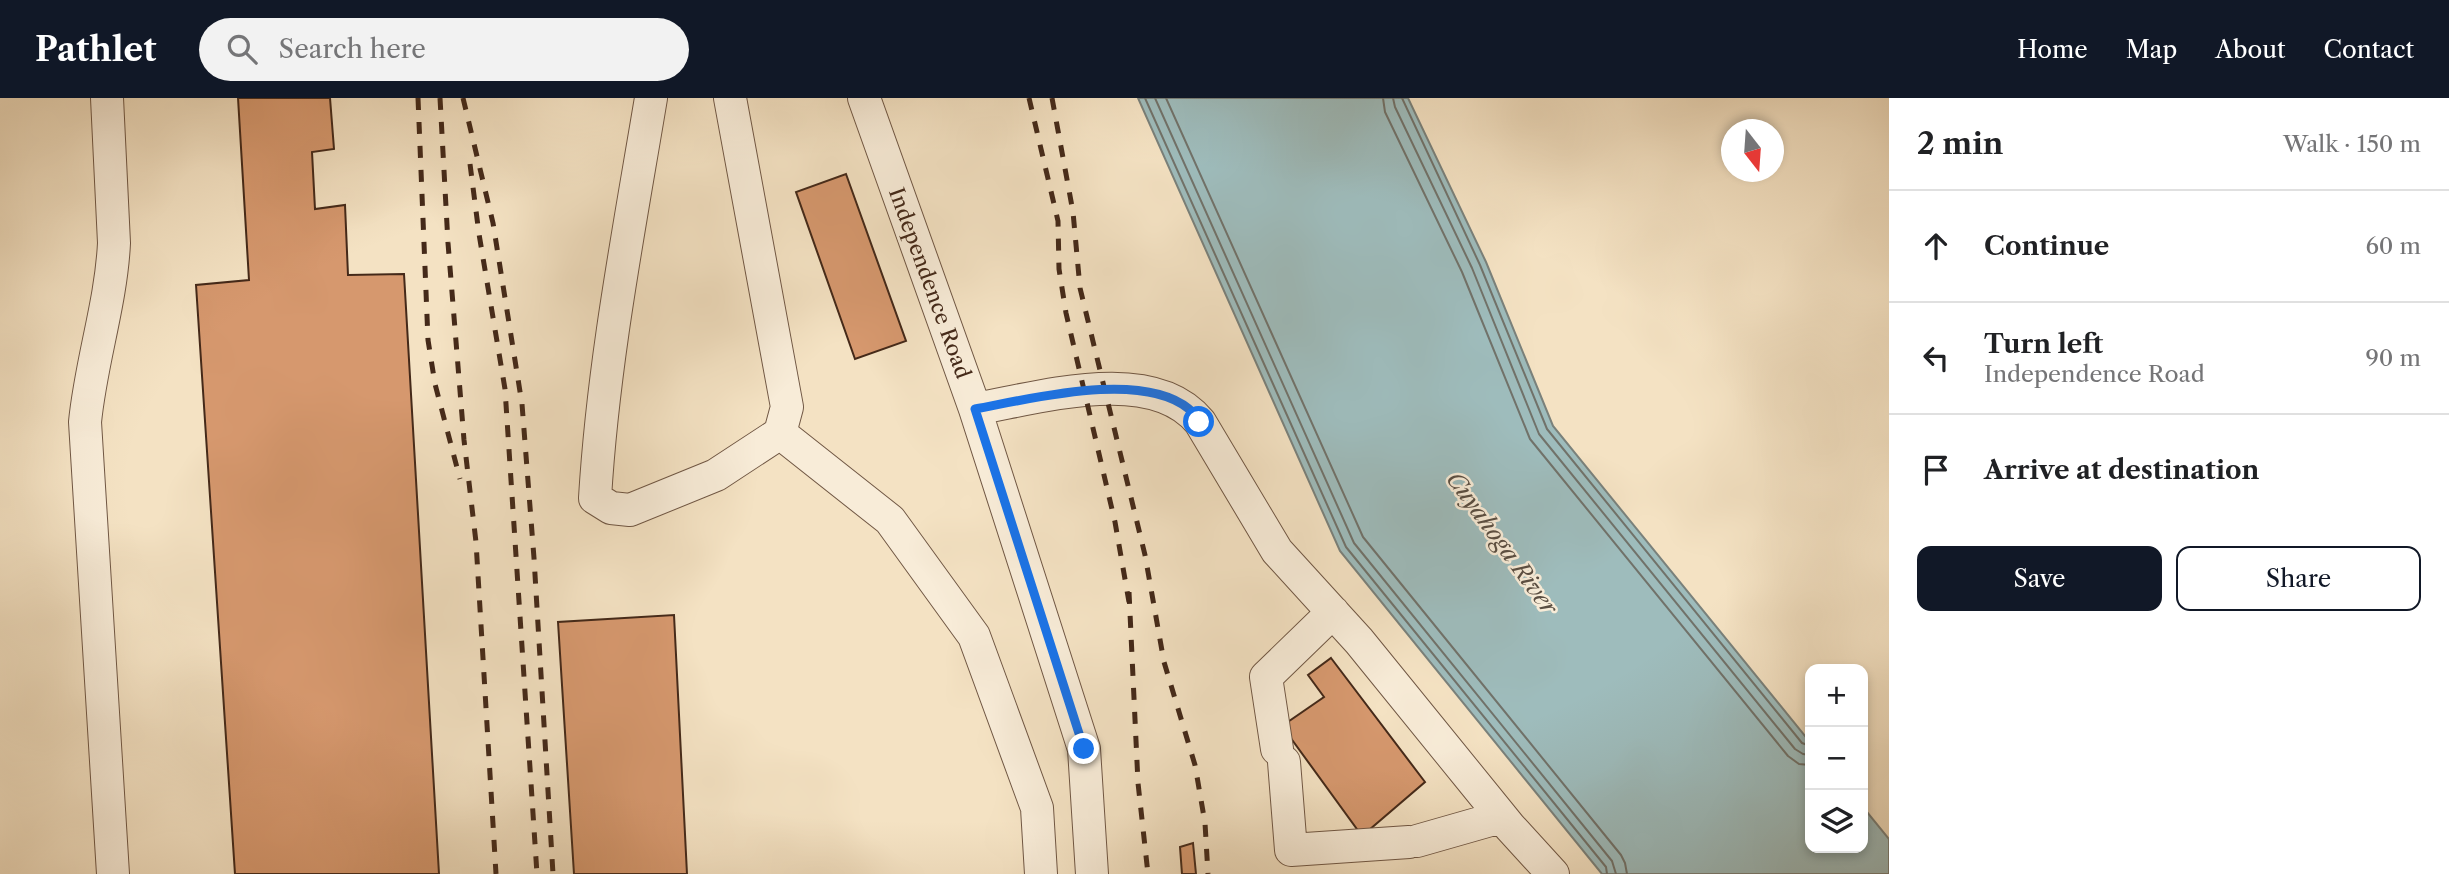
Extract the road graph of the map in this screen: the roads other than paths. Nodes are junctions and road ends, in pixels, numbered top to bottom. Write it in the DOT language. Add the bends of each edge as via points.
graph roads {
  1 [pos="107,98"];
  2 [pos="651,98"];
  3 [pos="730,98"];
  4 [pos="864,98"];
  5 [pos="975,409"];
  6 [pos="780,433"];
  7 [pos="1334,612"];
  8 [pos="1506,822"];
  9 [pos="1320,861"];
  10 [pos="113,874"];
  11 [pos="1041,874"];
  12 [pos="1092,874"];
  13 [pos="1531,874"];
  14 [pos="1553,874"];
  1 -- 10 [label="street" via="113,266 85,422"];
  2 -- 6 [label="street" via="618,294 595,498 611,508 630,510 716,475"];
  3 -- 6 [label="street" via="788,407"];
  4 -- 5 [label="street, Independence Road"];
  5 -- 7 [label="street" via="1084,390 1148,392 1179,403 1199,422 1277,551"];
  5 -- 12 [label="street, Independence Road" via="1084,749"];
  6 -- 11 [label="street" via="890,520 974,636 1037,808"];
  7 -- 8 [label="street"];
  7 -- 9 [label="street" via="1266,677 1291,850"];
  8 -- 9 [label="street"];
  8 -- 13 [label="street"];
  8 -- 14 [label="street"];
}
